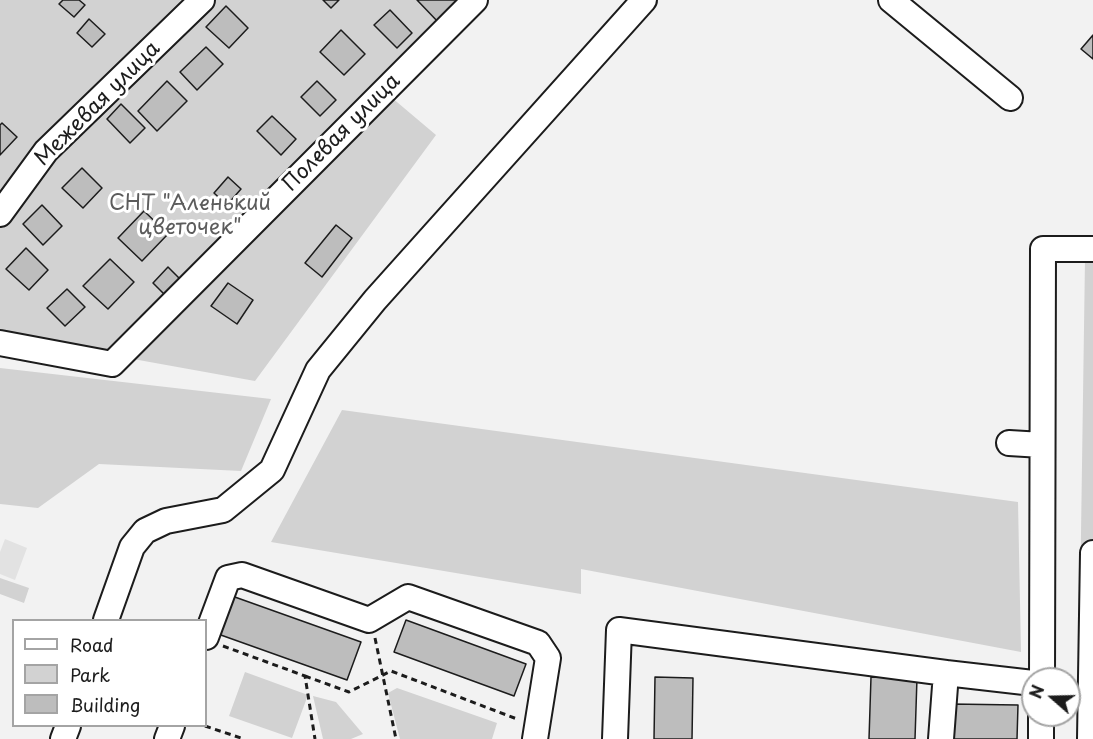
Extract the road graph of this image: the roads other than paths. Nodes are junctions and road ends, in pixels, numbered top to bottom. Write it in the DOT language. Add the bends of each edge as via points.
graph roads {
  1 [pos="202,0"];
  2 [pos="475,0"];
  3 [pos="644,0"];
  4 [pos="891,0"];
  5 [pos="1010,98"];
  6 [pos="0,214"];
  7 [pos="1093,249"];
  8 [pos="0,343"];
  9 [pos="1009,443"];
  10 [pos="1042,445"];
  11 [pos="1093,553"];
  12 [pos="107,619"];
  13 [pos="214,642"];
  14 [pos="1042,667"];
  15 [pos="946,673"];
  16 [pos="1021,682"];
  17 [pos="1091,728"];
  18 [pos="531,731"];
  19 [pos="615,739"];
  20 [pos="941,739"];
  1 -- 6 [label="street, Межевая улица" via="46,151"];
  2 -- 8 [label="street, Полевая улица" via="112,364"];
  3 -- 12 [label="street" via="375,300 318,370 272,470 223,510 166,521 145,531 132,547"];
  4 -- 5 [label="street"];
  7 -- 10 [label="street" via="1035,244"];
  9 -- 10 [label="street"];
  10 -- 14 [label="street"];
  11 -- 17 [label="street"];
  13 -- 18 [label="street" via="228,578 242,575 369,620 408,597 538,643 548,658"];
  15 -- 16 [label="street"];
  15 -- 19 [label="street" via="619,630"];
  15 -- 20 [label="street"];
}
